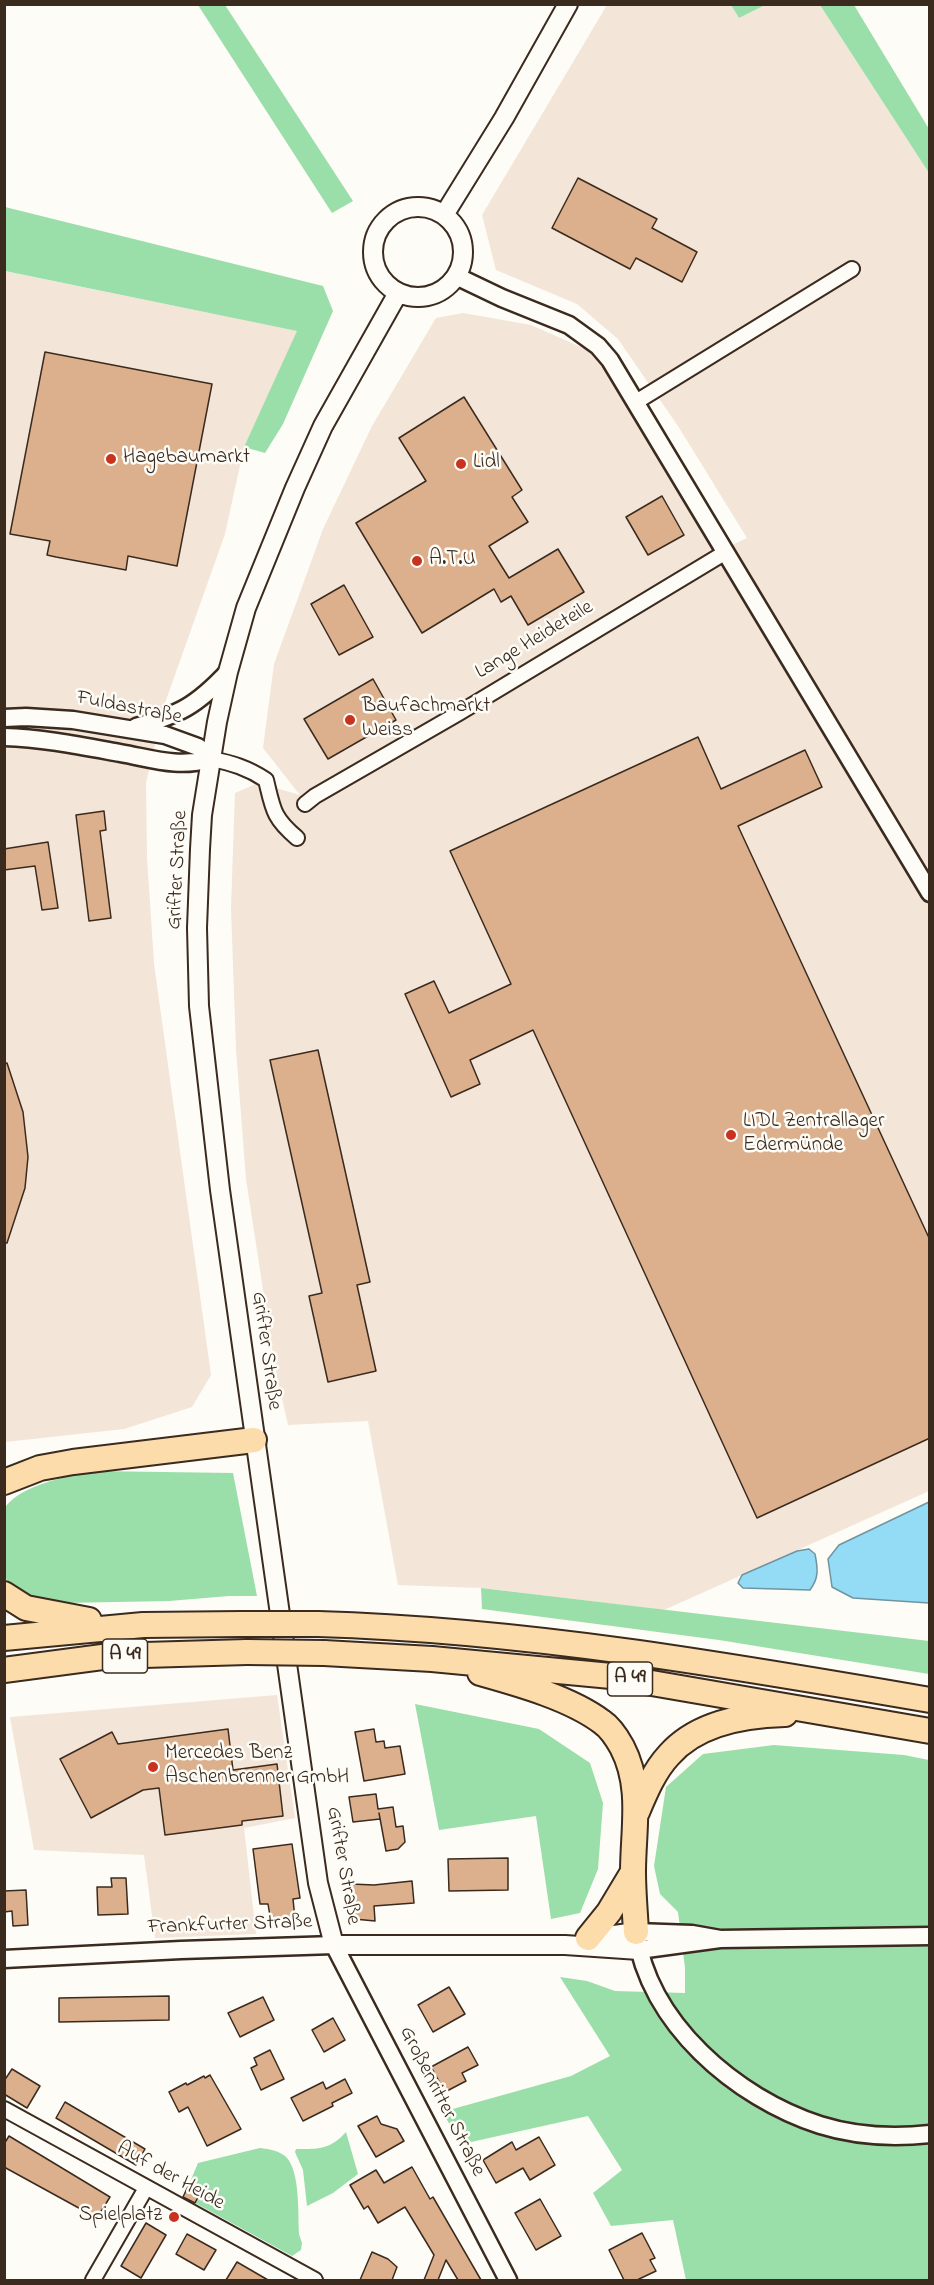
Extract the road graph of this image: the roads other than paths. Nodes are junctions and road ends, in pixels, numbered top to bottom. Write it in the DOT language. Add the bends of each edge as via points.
graph roads {
  1 [pos="568,4"];
  2 [pos="444,215"];
  3 [pos="852,269"];
  4 [pos="456,276"];
  5 [pos="398,292"];
  6 [pos="636,402"];
  7 [pos="726,552"];
  8 [pos="228,672"];
  9 [pos="4,718"];
  10 [pos="129,729"];
  11 [pos="4,737"];
  12 [pos="211,759"];
  13 [pos="305,804"];
  14 [pos="297,838"];
  15 [pos="930,893"];
  16 [pos="254,1440"];
  17 [pos="4,1482"];
  18 [pos="4,1594"];
  19 [pos="143,1625"];
  20 [pos="4,1638"];
  21 [pos="432,1659"];
  22 [pos="4,1670"];
  23 [pos="930,1700"];
  24 [pos="827,1713"];
  25 [pos="930,1731"];
  26 [pos="637,1812"];
  27 [pos="633,1872"];
  28 [pos="930,1936"];
  29 [pos="576,1941"];
  30 [pos="637,1941"];
  31 [pos="334,1945"];
  32 [pos="4,1959"];
  33 [pos="4,2109"];
  34 [pos="930,2134"];
  35 [pos="146,2188"];
  36 [pos="93,2280"];
  37 [pos="315,2280"];
  38 [pos="508,2280"];
  1 -- 2 [label="main road"];
  2 -- 4 [label="main road" via="462,238 463,258"];
  2 -- 5 [label="main road" via="427,207 409,207 392,215 379,229 373,249 376,270"];
  3 -- 6 [label="street"];
  4 -- 5 [label="main road" via="443,290 426,297"];
  4 -- 6 [label="street" via="584,335 609,360"];
  5 -- 8 [label="main road, Grifter Straße" via="323,426 295,488 246,608"];
  6 -- 7 [label="street"];
  7 -- 13 [label="street, Lange Heideteile"];
  7 -- 15 [label="street"];
  8 -- 10 [label="street" via="194,705"];
  8 -- 12 [label="main road, Grifter Straße"];
  9 -- 10 [label="street, Fuldastraße" via="72,720"];
  10 -- 12 [label="street, Fuldastraße" via="172,737 198,747"];
  11 -- 12 [label="street" via="88,747 176,764"];
  12 -- 14 [label="street" via="241,765 266,780 273,811 280,824"];
  12 -- 16 [label="main road, Grifter Straße" via="200,849 199,1006"];
  16 -- 17 [label="highway" via="73,1462 40,1468"];
  16 -- 31 [label="main road, Grifter Straße" via="318,1883"];
  18 -- 19 [label="highway" via="26,1608 45,1613"];
  19 -- 20 [label="highway, A 49"];
  19 -- 23 [label="highway, A 49, bridge" via="390,1626 614,1649"];
  21 -- 22 [label="highway, A 49, bridge" via="247,1652 110,1656"];
  21 -- 24 [label="highway, A 49" via="611,1676"];
  21 -- 26 [label="highway" via="568,1703 604,1723 629,1761"];
  24 -- 25 [label="highway, A 49"];
  24 -- 26 [label="highway" via="765,1714 737,1719 695,1735 680,1743 660,1767"];
  26 -- 27 [label="highway"];
  27 -- 29 [label="highway" via="609,1912"];
  27 -- 30 [label="highway"];
  28 -- 30 [label="street" via="720,1939 692,1934"];
  29 -- 30 [label="main road, Frankfurter Straße"];
  29 -- 31 [label="main road, Frankfurter Straße"];
  30 -- 34 [label="street" via="657,1995 678,2025 705,2054 755,2094 798,2117 845,2131 893,2136"];
  31 -- 32 [label="street, Frankfurter Straße"];
  31 -- 38 [label="street, Großenritter Straße"];
  33 -- 35 [label="street, Auf der Heide"];
  35 -- 36 [label="street"];
  35 -- 37 [label="street, Auf der Heide"];
}
